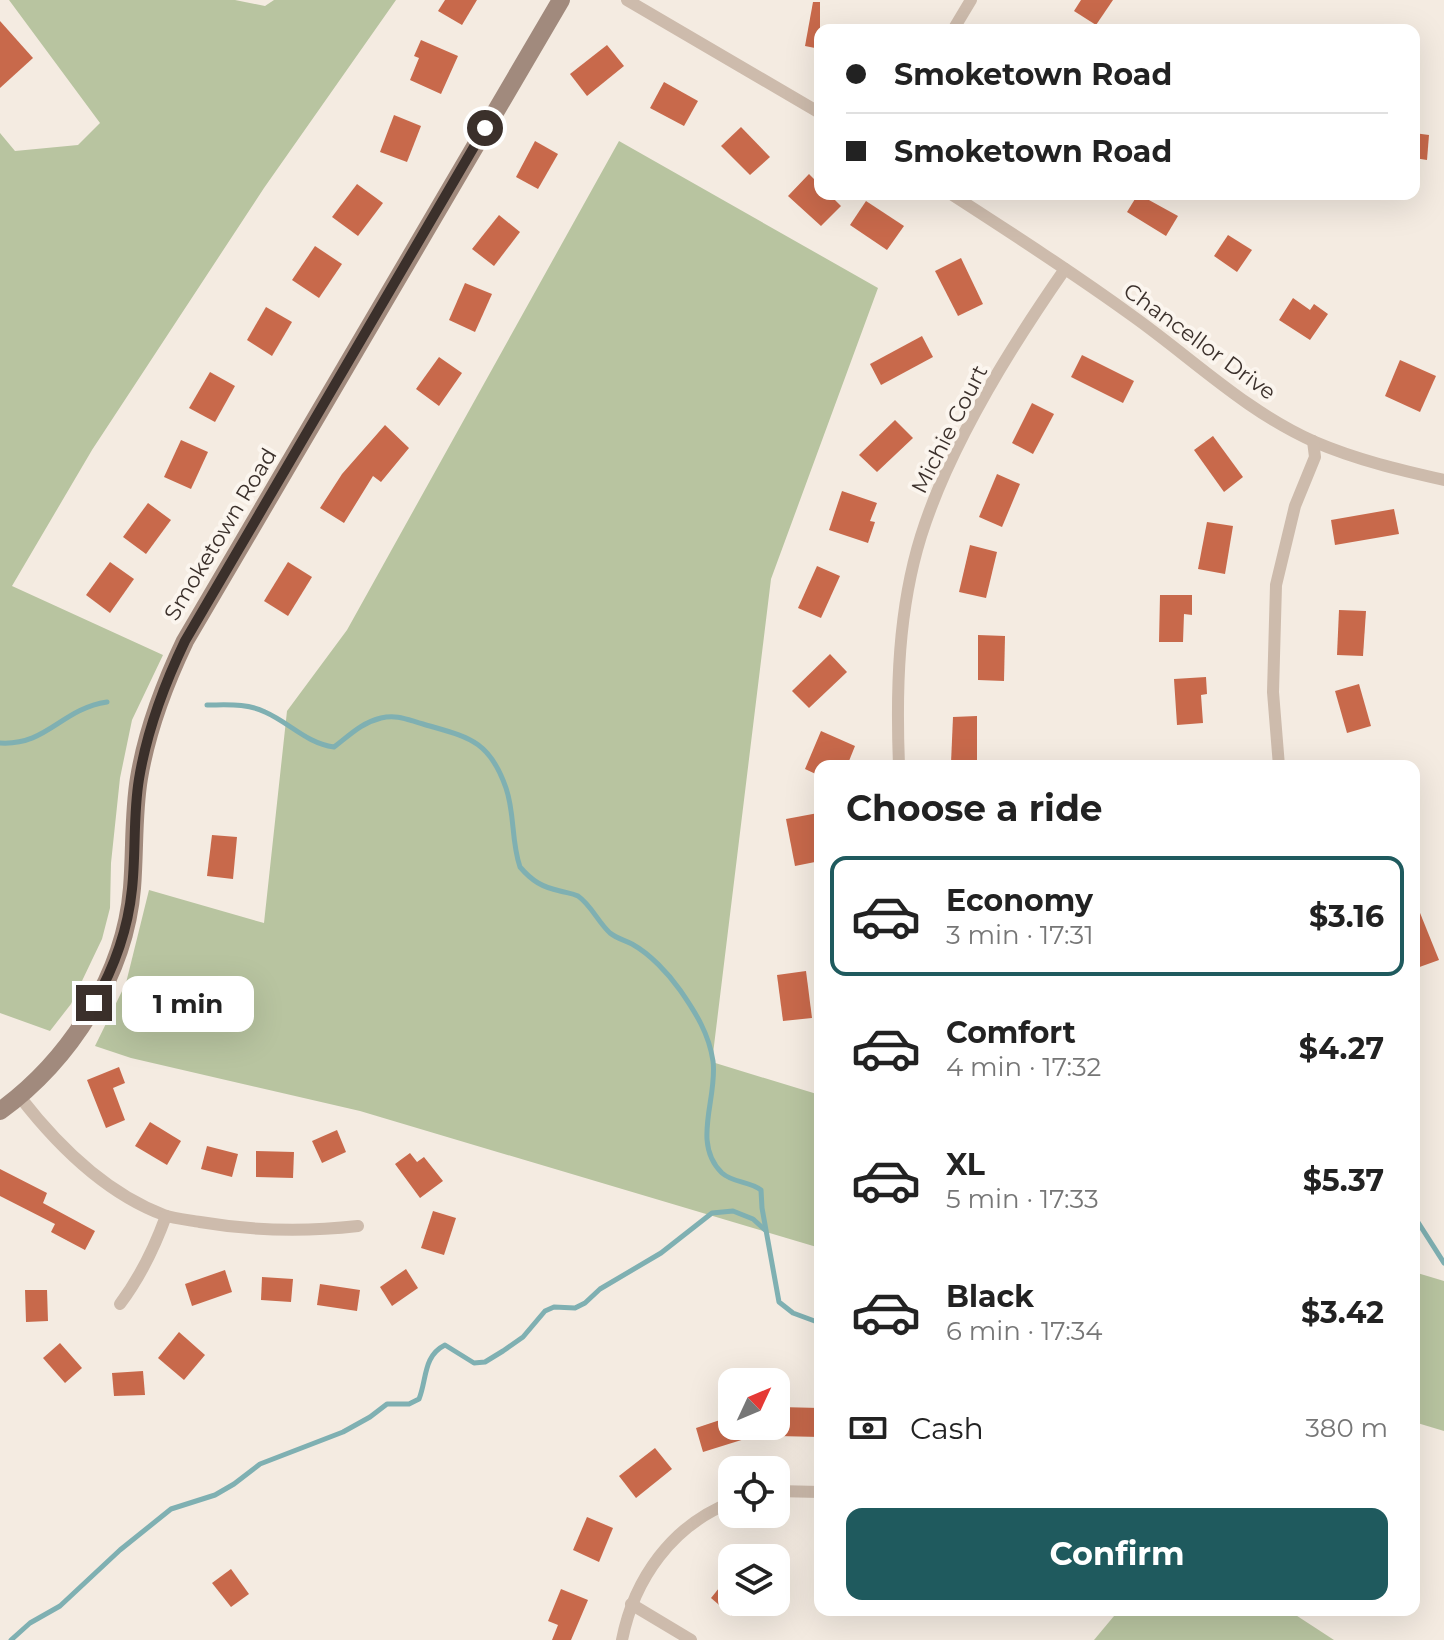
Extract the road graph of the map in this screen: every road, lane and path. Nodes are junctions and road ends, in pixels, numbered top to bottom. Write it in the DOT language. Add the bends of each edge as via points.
graph roads {
  1 [pos="561,0"];
  2 [pos="627,0"];
  3 [pos="971,0"];
  4 [pos="957,24"];
  5 [pos="814,109"];
  6 [pos="960,200"];
  7 [pos="1065,269"];
  8 [pos="1313,441"];
  9 [pos="1444,480"];
  10 [pos="899,760"];
  11 [pos="1279,760"];
  12 [pos="20,1097"];
  13 [pos="0,1111"];
  14 [pos="166,1216"];
  15 [pos="358,1226"];
  16 [pos="120,1304"];
  17 [pos="790,1491"];
  18 [pos="814,1492"];
  19 [pos="718,1510"];
  20 [pos="631,1604"];
  21 [pos="622,1640"];
  22 [pos="691,1640"];
  1 -- 12 [label="main road, Smoketown Road" via="185,641 145,747 132,889 116,957 70,1043"];
  2 -- 5 [label="street"];
  3 -- 4 [label="street"];
  6 -- 7 [label="street, Chancellor Drive"];
  7 -- 8 [label="street, Chancellor Drive" via="1238,398"];
  7 -- 10 [label="street, Michie Court" via="963,439 921,537 903,620"];
  8 -- 9 [label="street, Chancellor Drive"];
  8 -- 11 [label="street" via="1315,457 1295,506 1276,585 1273,677"];
  12 -- 13 [label="main road, Smoketown Road"];
  12 -- 14 [label="street" via="68,1152 102,1180"];
  14 -- 15 [label="street" via="265,1230"];
  14 -- 16 [label="street" via="140,1277"];
  17 -- 18 [label="street"];
  19 -- 20 [label="street" via="671,1542"];
  20 -- 21 [label="street"];
  20 -- 22 [label="street"];
}
